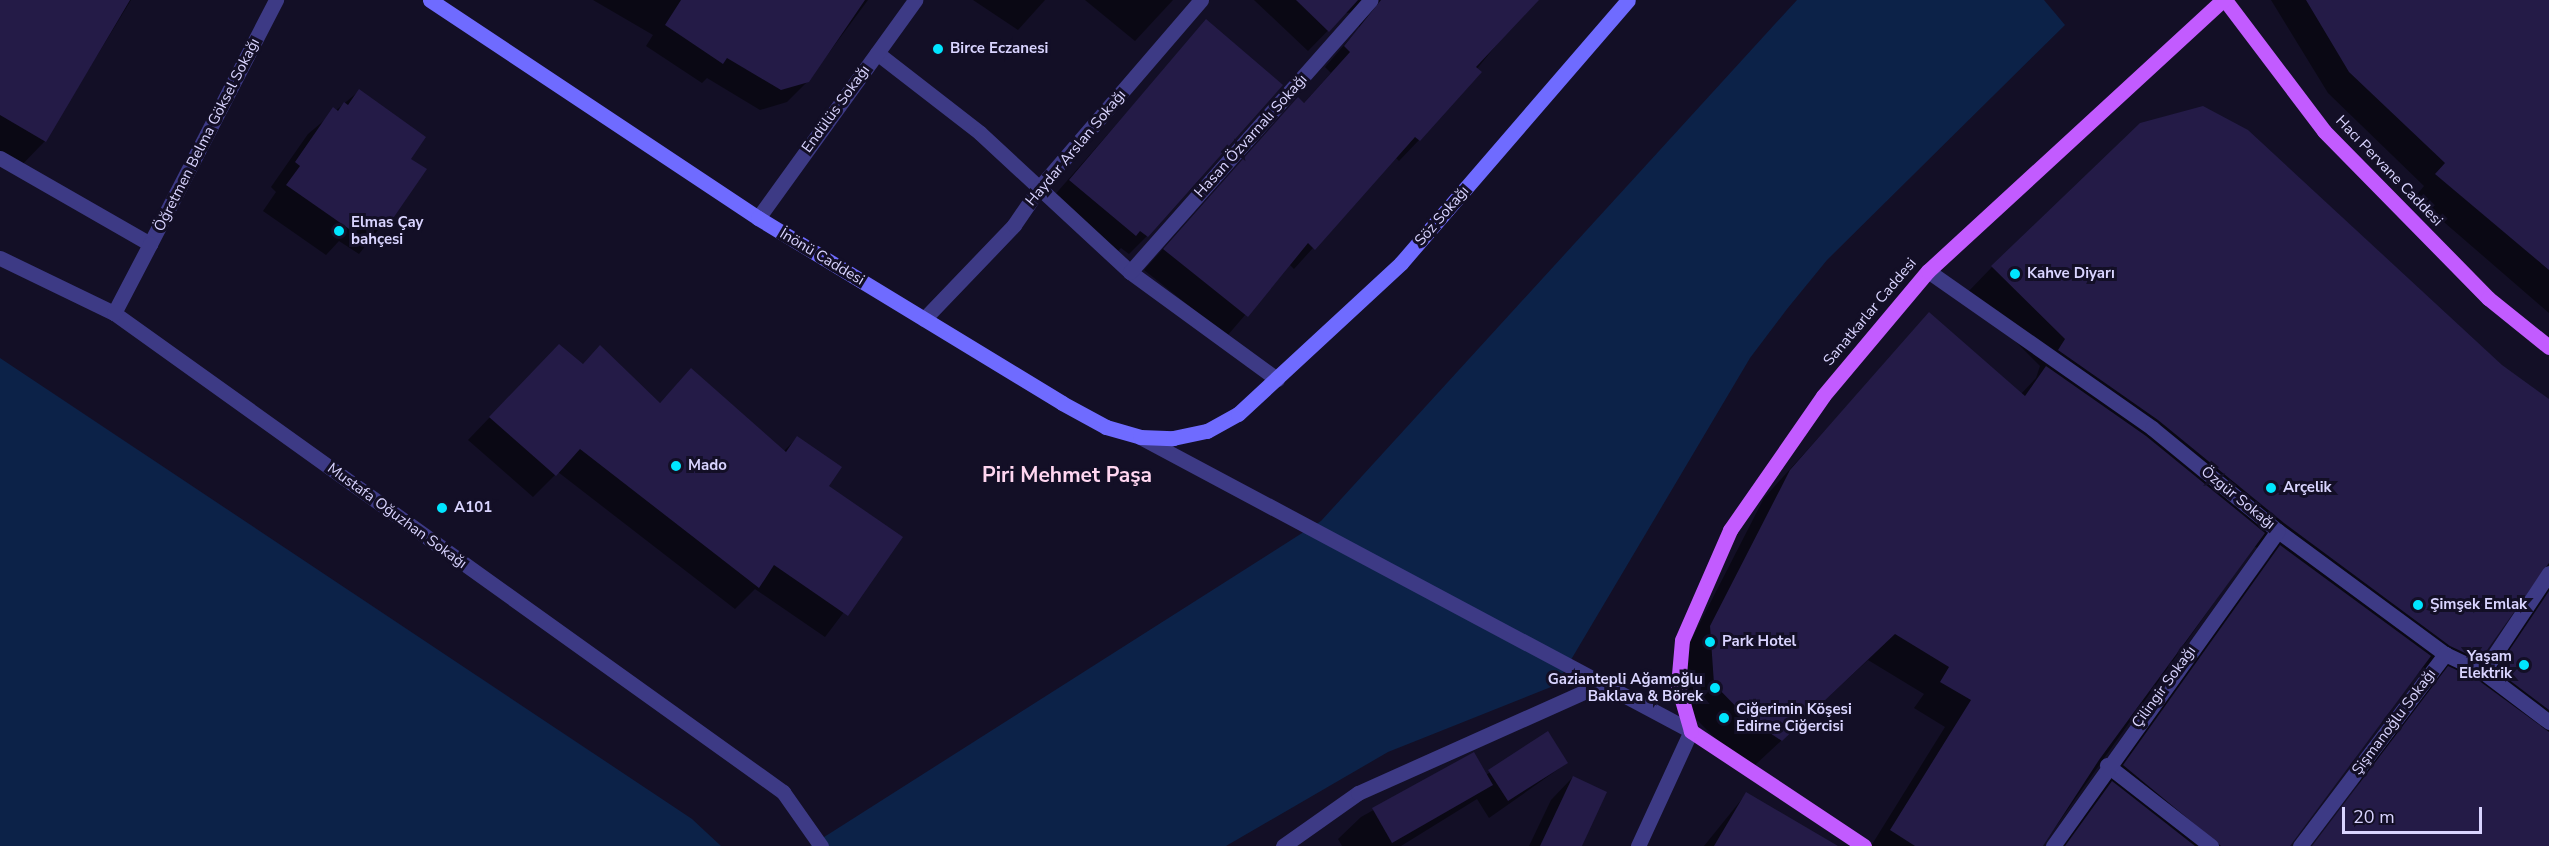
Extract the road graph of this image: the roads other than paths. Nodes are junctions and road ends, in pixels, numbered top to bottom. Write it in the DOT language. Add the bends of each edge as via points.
graph roads {
  1 [pos="276,0"];
  2 [pos="429,0"];
  3 [pos="915,0"];
  4 [pos="1201,0"];
  5 [pos="1371,0"];
  6 [pos="1628,0"];
  7 [pos="2224,0"];
  8 [pos="877,53"];
  9 [pos="0,158"];
  10 [pos="1040,187"];
  11 [pos="758,218"];
  12 [pos="150,244"];
  13 [pos="0,258"];
  14 [pos="1928,270"];
  15 [pos="1130,272"];
  16 [pos="114,313"];
  17 [pos="924,320"];
  18 [pos="2549,347"];
  19 [pos="1277,379"];
  20 [pos="1238,414"];
  21 [pos="1140,437"];
  22 [pos="2278,531"];
  23 [pos="2549,573"];
  24 [pos="2445,654"];
  25 [pos="2483,672"];
  26 [pos="1604,683"];
  27 [pos="2549,722"];
  28 [pos="1691,731"];
  29 [pos="2107,765"];
  30 [pos="821,846"];
  31 [pos="1283,846"];
  32 [pos="1638,846"];
  33 [pos="1864,846"];
  34 [pos="2053,846"];
  35 [pos="2211,846"];
  36 [pos="2300,846"];
  1 -- 12 [label="street, Öğretmen Belma Göksel Sokağı"];
  2 -- 11 [label="main road, İnönü Caddesi"];
  3 -- 8 [label="street, Endülüs Sokağı"];
  4 -- 10 [label="street, Haydar Arslan Sokağı"];
  5 -- 15 [label="street, Hasan Özvarnalı Sokağı"];
  6 -- 19 [label="main road, Söz Sokağı" via="1401,263"];
  7 -- 14 [label="main road, Sanatkarlar Caddesi"];
  7 -- 18 [label="main road, Hacı Pervane Caddesi" via="2324,131 2488,298"];
  8 -- 10 [label="street"];
  8 -- 11 [label="street, Endülüs Sokağı"];
  9 -- 12 [label="street, Öğretmen Belma Göksel Sokağı"];
  10 -- 15 [label="street"];
  10 -- 17 [label="street, Haydar Arslan Sokağı" via="1014,225"];
  11 -- 17 [label="main road, İnönü Caddesi"];
  12 -- 16 [label="street"];
  13 -- 16 [label="street, Mustafa Oğuzhan Sokağı"];
  14 -- 22 [label="street, Özgür Sokağı" via="2152,428"];
  14 -- 28 [label="main road, Sanatkarlar Caddesi" via="1823,396 1730,530 1682,640 1678,686"];
  15 -- 19 [label="street"];
  16 -- 30 [label="street, Mustafa Oğuzhan Sokağı" via="783,792"];
  17 -- 21 [label="main road, İnönü Caddesi" via="1062,403"];
  19 -- 20 [label="main road, Söz Sokağı"];
  20 -- 21 [label="main road, İnönü Caddesi" via="1207,431"];
  21 -- 26 [label="street"];
  22 -- 24 [label="street, Özgür Sokağı"];
  22 -- 29 [label="street, Çilingir Sokağı"];
  23 -- 25 [label="street"];
  24 -- 25 [label="street, Özgür Sokağı"];
  24 -- 36 [label="street, Şişmanoğlu Sokağı"];
  25 -- 27 [label="street, Özgür Sokağı"];
  26 -- 28 [label="street"];
  26 -- 31 [label="street" via="1359,793"];
  28 -- 32 [label="street"];
  28 -- 33 [label="main road"];
  29 -- 34 [label="street, Çilingir Sokağı"];
  29 -- 35 [label="street"];
}
